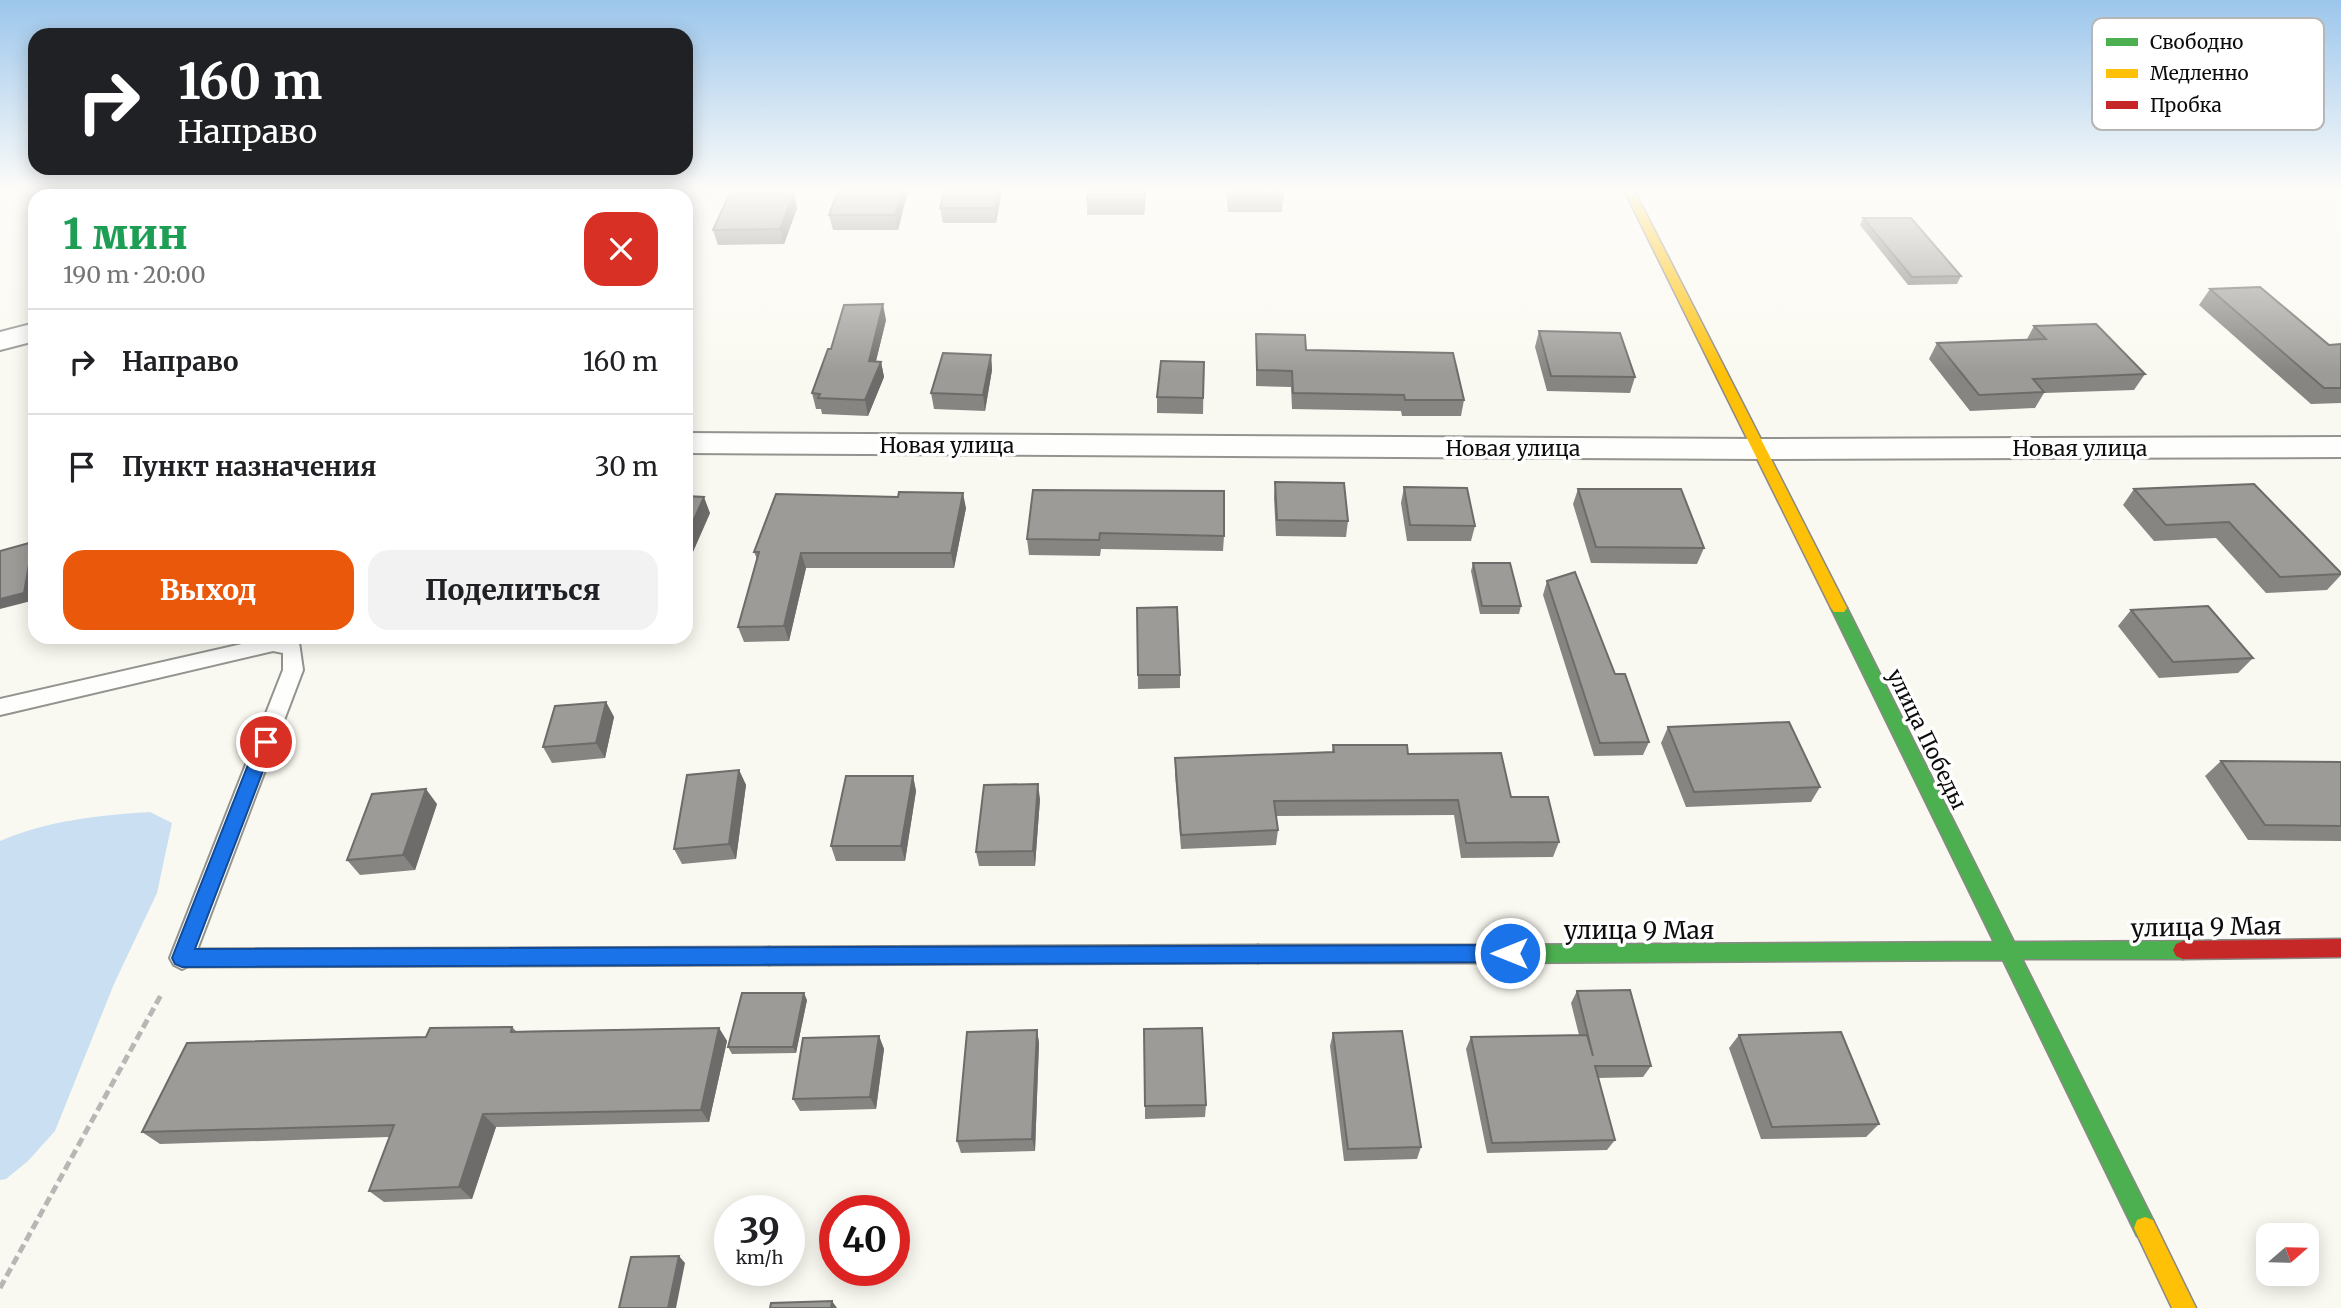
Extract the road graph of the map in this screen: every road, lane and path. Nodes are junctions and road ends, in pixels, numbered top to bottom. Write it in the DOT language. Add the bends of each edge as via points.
graph roads {
  1 [pos="1660,251"];
  2 [pos="28,334"];
  3 [pos="0,341"];
  4 [pos="693,443"];
  5 [pos="2341,447"];
  6 [pos="1761,449"];
  7 [pos="0,707"];
  8 [pos="2341,948"];
  9 [pos="2008,952"];
  10 [pos="182,958"];
  11 [pos="0,1288"];
  12 [pos="2184,1308"];
  1 -- 6 [label="street, улица Победы"];
  2 -- 3 [label="street"];
  4 -- 6 [label="street, Новая улица"];
  5 -- 6 [label="street, Новая улица"];
  6 -- 9 [label="street, улица Победы"];
  7 -- 10 [label="lane" via="273,644 292,647 293,670"];
  8 -- 9 [label="street, улица 9 Мая"];
  9 -- 10 [label="street, улица 9 Мая"];
  9 -- 12 [label="street, улица Победы"];
  10 -- 11 [label="path"];
}
